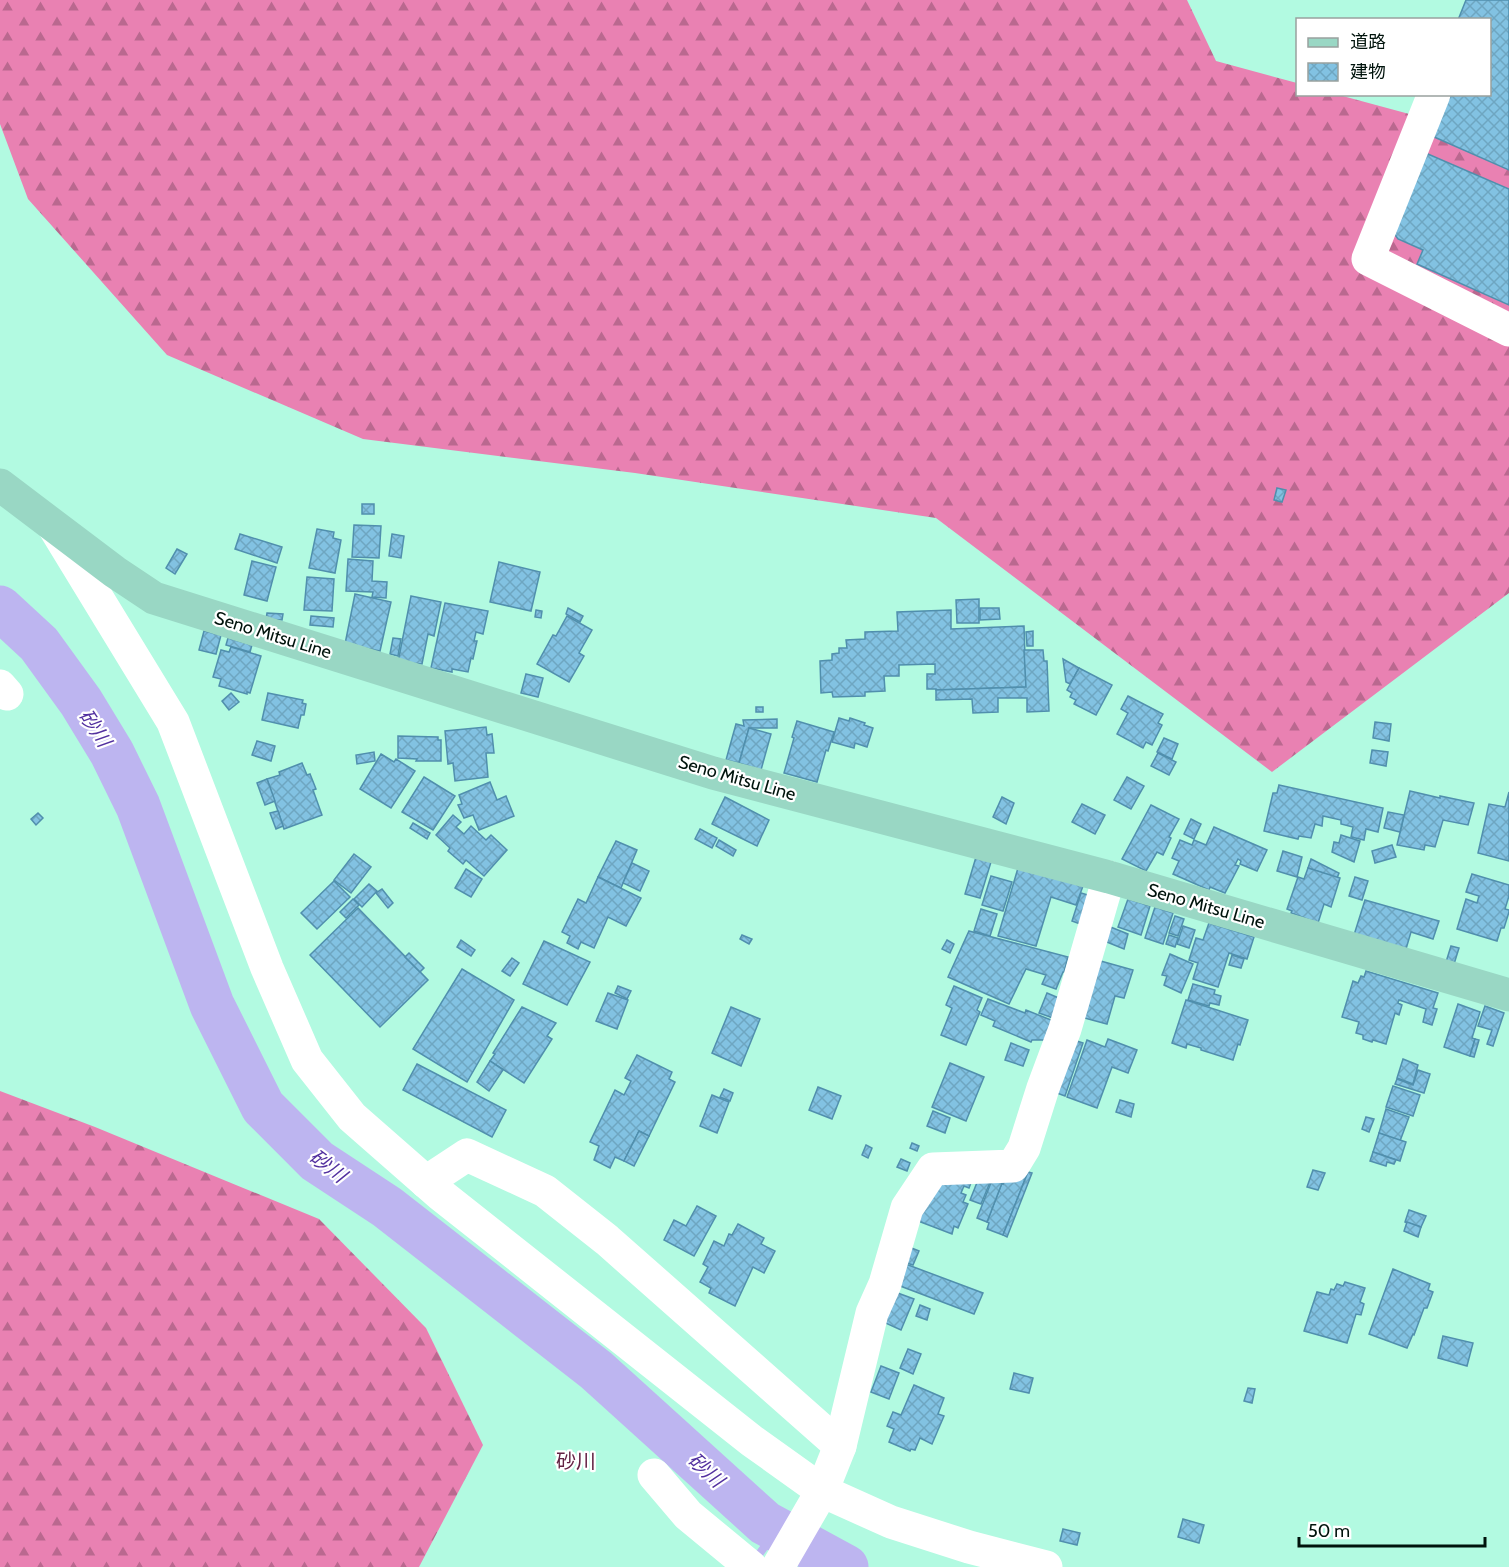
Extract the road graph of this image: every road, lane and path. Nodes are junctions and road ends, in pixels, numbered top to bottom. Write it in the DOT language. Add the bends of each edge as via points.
graph roads {
  1 [pos="1433,96"];
  2 [pos="1509,330"];
  3 [pos="0,485"];
  4 [pos="54,527"];
  5 [pos="1109,877"];
  6 [pos="1509,995"];
  7 [pos="426,1182"];
  8 [pos="840,1446"];
  9 [pos="654,1475"];
  10 [pos="818,1498"];
  11 [pos="759,1566"];
  12 [pos="1046,1567"];
  1 -- 2 [label="street" via="1368,259"];
  3 -- 4 [label="main road, Seno Mitsu Line"];
  4 -- 5 [label="main road, Seno Mitsu Line" via="154,598 713,773"];
  4 -- 7 [label="street" via="173,722 267,968 307,1060 352,1117"];
  5 -- 6 [label="main road, Seno Mitsu Line"];
  5 -- 8 [label="street" via="1065,1029 1024,1148 1013,1166 933,1169 907,1208 885,1284 872,1313"];
  7 -- 8 [label="street" via="467,1155 545,1191 607,1240"];
  7 -- 10 [label="street"];
  8 -- 10 [label="street"];
  9 -- 11 [label="street" via="688,1515"];
  10 -- 11 [label="street"];
  10 -- 12 [label="street" via="969,1547"];
}
